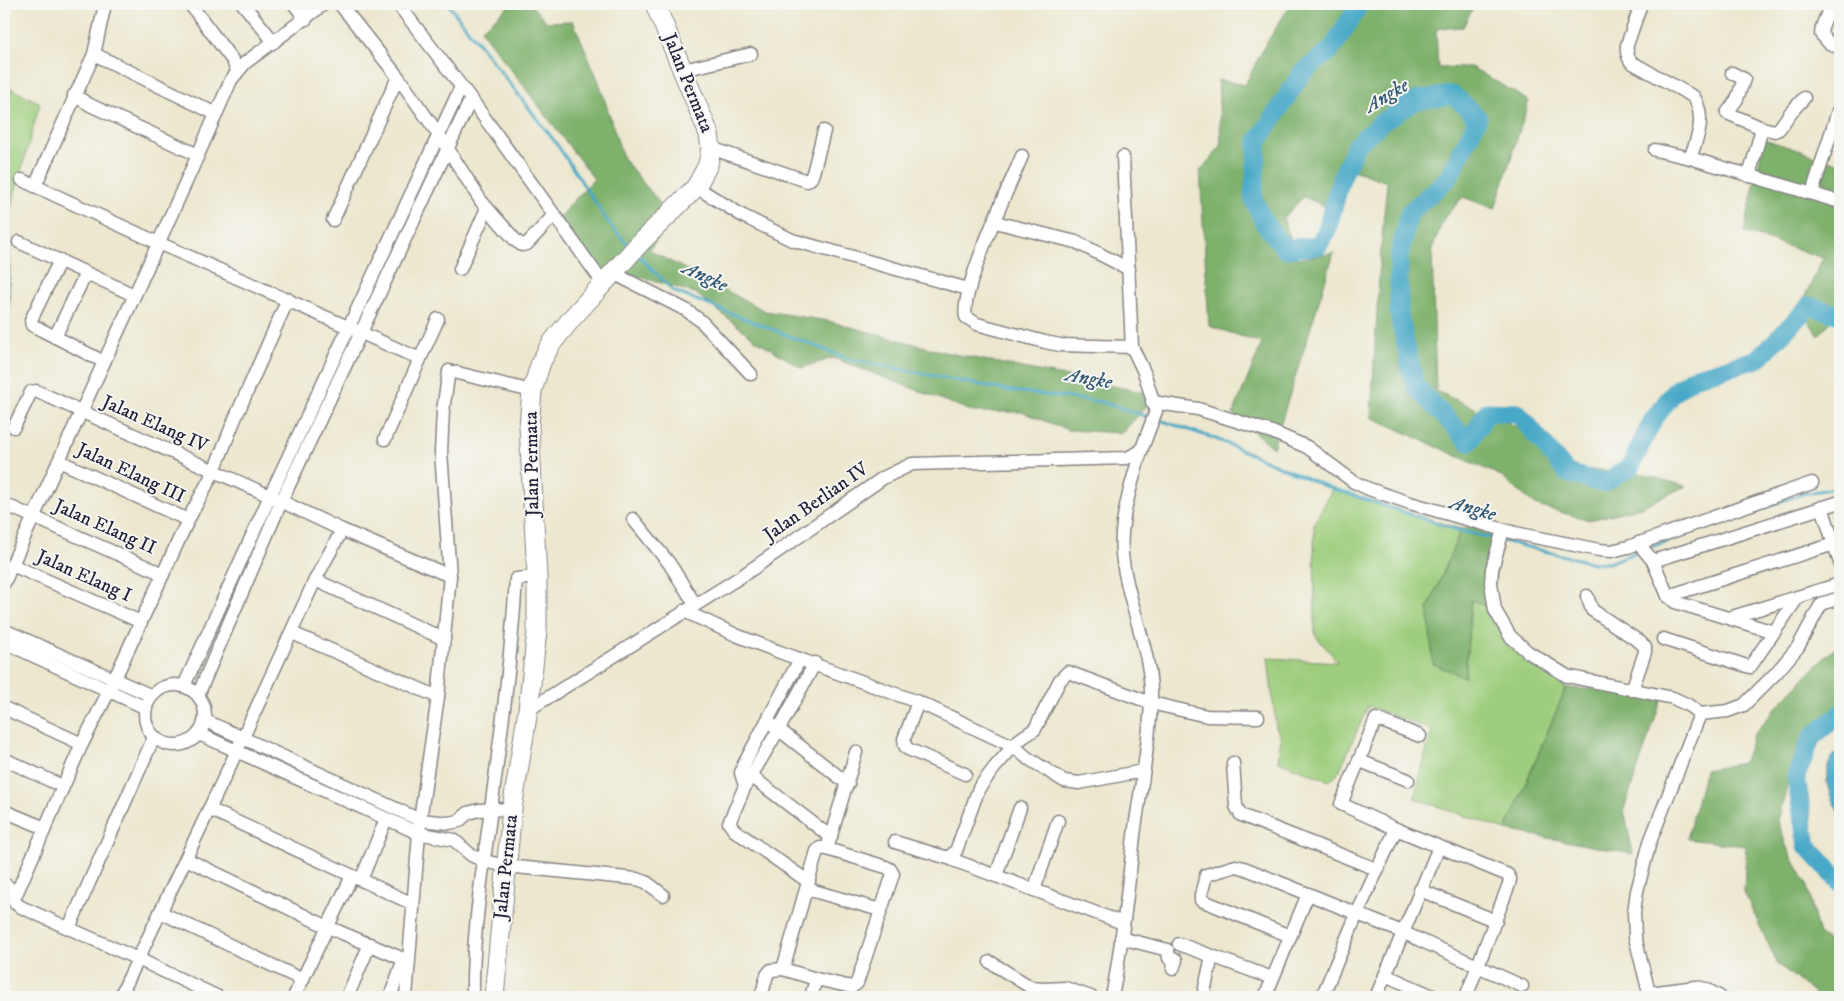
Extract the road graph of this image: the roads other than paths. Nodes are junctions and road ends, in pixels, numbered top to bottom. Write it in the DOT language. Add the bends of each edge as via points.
graph roads {
  1 [pos="105,4"];
  2 [pos="190,4"];
  3 [pos="244,4"];
  4 [pos="294,4"];
  5 [pos="324,4"];
  6 [pos="340,4"];
  7 [pos="398,4"];
  8 [pos="655,4"];
  9 [pos="1641,4"];
  10 [pos="1829,4"];
  11 [pos="306,19"];
  12 [pos="274,42"];
  13 [pos="1840,48"];
  14 [pos="94,54"];
  15 [pos="750,54"];
  16 [pos="238,70"];
  17 [pos="683,70"];
  18 [pos="1732,73"];
  19 [pos="398,77"];
  20 [pos="461,87"];
  21 [pos="74,95"];
  22 [pos="1804,98"];
  23 [pos="471,99"];
  24 [pos="1838,111"];
  25 [pos="216,114"];
  26 [pos="1762,128"];
  27 [pos="824,131"];
  28 [pos="439,135"];
  29 [pos="447,148"];
  30 [pos="711,148"];
  31 [pos="1655,150"];
  32 [pos="198,155"];
  33 [pos="1022,156"];
  34 [pos="1123,157"];
  35 [pos="1690,158"];
  36 [pos="1750,176"];
  37 [pos="22,180"];
  38 [pos="35,186"];
  39 [pos="696,187"];
  40 [pos="1812,193"];
  41 [pos="1840,202"];
  42 [pos="487,208"];
  43 [pos="554,215"];
  44 [pos="334,220"];
  45 [pos="995,222"];
  46 [pos="19,242"];
  47 [pos="158,242"];
  48 [pos="60,260"];
  49 [pos="460,269"];
  50 [pos="1129,269"];
  51 [pos="86,273"];
  52 [pos="612,274"];
  53 [pos="968,289"];
  54 [pos="134,295"];
  55 [pos="288,299"];
  56 [pos="438,319"];
  57 [pos="355,330"];
  58 [pos="55,337"];
  59 [pos="1132,347"];
  60 [pos="420,359"];
  61 [pos="104,362"];
  62 [pos="752,374"];
  63 [pos="532,391"];
  64 [pos="1154,407"];
  65 [pos="82,412"];
  66 [pos="14,427"];
  67 [pos="385,439"];
  68 [pos="1141,451"];
  69 [pos="59,461"];
  70 [pos="214,471"];
  71 [pos="1812,483"];
  72 [pos="276,499"];
  73 [pos="1840,502"];
  74 [pos="4,504"];
  75 [pos="1822,507"];
  76 [pos="33,516"];
  77 [pos="188,520"];
  78 [pos="633,520"];
  79 [pos="342,530"];
  80 [pos="1502,534"];
  81 [pos="1834,544"];
  82 [pos="1645,551"];
  83 [pos="1840,563"];
  84 [pos="12,564"];
  85 [pos="163,574"];
  86 [pos="450,576"];
  87 [pos="537,576"];
  88 [pos="315,580"];
  89 [pos="4,583"];
  90 [pos="1840,584"];
  91 [pos="1587,596"];
  92 [pos="1668,596"];
  93 [pos="1798,597"];
  94 [pos="1840,598"];
  95 [pos="690,608"];
  96 [pos="1729,618"];
  97 [pos="142,622"];
  98 [pos="4,630"];
  99 [pos="1774,632"];
  100 [pos="292,633"];
  101 [pos="444,639"];
  102 [pos="1663,639"];
  103 [pos="4,642"];
  104 [pos="800,659"];
  105 [pos="814,663"];
  106 [pos="112,685"];
  107 [pos="184,686"];
  108 [pos="1632,690"];
  109 [pos="198,695"];
  110 [pos="152,696"];
  111 [pos="438,697"];
  112 [pos="918,702"];
  113 [pos="1151,703"];
  114 [pos="4,708"];
  115 [pos="146,708"];
  116 [pos="528,710"];
  117 [pos="1700,714"];
  118 [pos="1258,717"];
  119 [pos="206,721"];
  120 [pos="767,721"];
  121 [pos="501,729"];
  122 [pos="779,730"];
  123 [pos="199,734"];
  124 [pos="1420,736"];
  125 [pos="154,737"];
  126 [pos="524,738"];
  127 [pos="82,744"];
  128 [pos="239,745"];
  129 [pos="1015,747"];
  130 [pos="856,752"];
  131 [pos="4,759"];
  132 [pos="1360,761"];
  133 [pos="1233,764"];
  134 [pos="1143,771"];
  135 [pos="965,774"];
  136 [pos="1408,780"];
  137 [pos="748,781"];
  138 [pos="848,784"];
  139 [pos="62,786"];
  140 [pos="983,795"];
  141 [pos="512,808"];
  142 [pos="1020,808"];
  143 [pos="209,809"];
  144 [pos="491,809"];
  145 [pos="4,811"];
  146 [pos="386,819"];
  147 [pos="1058,821"];
  148 [pos="419,827"];
  149 [pos="44,828"];
  150 [pos="1396,829"];
  151 [pos="895,842"];
  152 [pos="829,843"];
  153 [pos="1440,847"];
  154 [pos="186,859"];
  155 [pos="484,861"];
  156 [pos="506,866"];
  157 [pos="1376,869"];
  158 [pos="996,876"];
  159 [pos="357,878"];
  160 [pos="4,884"];
  161 [pos="808,885"];
  162 [pos="1034,890"];
  163 [pos="1420,890"];
  164 [pos="16,892"];
  165 [pos="663,894"];
  166 [pos="1308,894"];
  167 [pos="413,904"];
  168 [pos="880,910"];
  169 [pos="160,912"];
  170 [pos="1357,914"];
  171 [pos="1496,920"];
  172 [pos="1123,923"];
  173 [pos="328,927"];
  174 [pos="69,928"];
  175 [pos="1402,932"];
  176 [pos="1290,936"];
  177 [pos="1121,938"];
  178 [pos="370,944"];
  179 [pos="1179,944"];
  180 [pos="1212,956"];
  181 [pos="138,959"];
  182 [pos="406,960"];
  183 [pos="990,962"];
  184 [pos="1479,966"];
  185 [pos="783,969"];
  186 [pos="1173,969"];
  187 [pos="1385,974"];
  188 [pos="1272,978"];
  189 [pos="816,979"];
  190 [pos="303,980"];
  191 [pos="1522,986"];
  192 [pos="1650,995"];
  193 [pos="120,997"];
  194 [pos="218,997"];
  195 [pos="294,997"];
  196 [pos="347,997"];
  197 [pos="390,997"];
  198 [pos="406,997"];
  199 [pos="473,997"];
  200 [pos="494,997"];
  201 [pos="761,997"];
  202 [pos="811,997"];
  203 [pos="1091,997"];
  204 [pos="1112,997"];
  205 [pos="1203,997"];
  206 [pos="1265,997"];
  207 [pos="1322,997"];
  208 [pos="1376,997"];
  209 [pos="1436,997"];
  210 [pos="1466,997"];
  211 [pos="1720,997"];
  1 -- 14 [label="street"];
  2 -- 16 [label="street"];
  3 -- 12 [label="street"];
  4 -- 11 [label="street"];
  5 -- 11 [label="street"];
  6 -- 19 [label="street"];
  7 -- 20 [label="street"];
  8 -- 17 [label="main road, Jalan Permata"];
  9 -- 35 [label="street" via="1626,52 1630,62 1694,97 1700,106 1700,130"];
  10 -- 13 [label="street" via="1821,34"];
  11 -- 12 [label="street"];
  12 -- 16 [label="street"];
  14 -- 21 [label="street"];
  14 -- 25 [label="street"];
  15 -- 17 [label="street"];
  16 -- 25 [label="street"];
  17 -- 30 [label="main road, Jalan Permata" via="709,134"];
  18 -- 26 [label="street" via="1744,79 1727,114"];
  19 -- 28 [label="street"];
  19 -- 44 [label="street"];
  20 -- 23 [label="street"];
  20 -- 28 [label="street"];
  21 -- 32 [label="street"];
  21 -- 38 [label="street"];
  22 -- 26 [label="street" via="1779,129"];
  23 -- 29 [label="street"];
  23 -- 43 [label="street"];
  24 -- 40 [label="street"];
  25 -- 32 [label="street"];
  26 -- 36 [label="street"];
  27 -- 30 [label="street" via="813,173 807,181"];
  28 -- 29 [label="street"];
  28 -- 57 [label="street"];
  29 -- 42 [label="street"];
  29 -- 57 [label="street"];
  30 -- 39 [label="main road, Jalan Permata" via="708,165"];
  31 -- 35 [label="street"];
  32 -- 47 [label="street"];
  33 -- 45 [label="street"];
  34 -- 50 [label="street"];
  35 -- 36 [label="street"];
  36 -- 40 [label="street"];
  37 -- 38 [label="street"];
  38 -- 47 [label="street"];
  39 -- 52 [label="main road, Jalan Permata"];
  39 -- 53 [label="street" via="743,216 792,240"];
  40 -- 41 [label="street"];
  42 -- 43 [label="street" via="522,245"];
  42 -- 49 [label="street"];
  43 -- 52 [label="street"];
  45 -- 50 [label="street" via="1076,242"];
  45 -- 53 [label="street"];
  46 -- 48 [label="street"];
  47 -- 54 [label="street"];
  47 -- 55 [label="street"];
  48 -- 51 [label="street"];
  48 -- 58 [label="street" via="31,322"];
  50 -- 59 [label="street"];
  51 -- 54 [label="street"];
  51 -- 58 [label="street"];
  52 -- 62 [label="street" via="686,310 701,321"];
  52 -- 63 [label="main road, Jalan Permata" via="551,344 540,362"];
  53 -- 59 [label="street" via="966,317 977,324 1060,345"];
  54 -- 61 [label="street"];
  55 -- 57 [label="street"];
  55 -- 70 [label="street"];
  56 -- 60 [label="street"];
  57 -- 60 [label="street"];
  57 -- 72 [label="street"];
  58 -- 61 [label="street"];
  59 -- 64 [label="street" via="1144,372"];
  60 -- 67 [label="street"];
  61 -- 65 [label="street"];
  63 -- 86 [label="street" via="449,371 441,452"];
  63 -- 87 [label="main road, Jalan Permata" via="529,426"];
  64 -- 68 [label="street"];
  64 -- 80 [label="street" via="1198,409 1272,432 1308,447 1354,482 1369,489"];
  65 -- 66 [label="street, Jalan Elang IV" via="34,390"];
  65 -- 69 [label="street"];
  65 -- 70 [label="street, Jalan Elang IV"];
  68 -- 95 [label="street, Jalan Berlian IV" via="1127,458 912,464 884,478"];
  68 -- 113 [label="street" via="1124,515 1122,560 1150,671"];
  69 -- 76 [label="street"];
  69 -- 77 [label="street, Jalan Elang III"];
  70 -- 72 [label="street, Jalan Elang IV"];
  70 -- 77 [label="street"];
  71 -- 82 [label="street"];
  72 -- 79 [label="street, Jalan Elang IV"];
  72 -- 107 [label="street"];
  72 -- 109 [label="street"];
  73 -- 75 [label="street"];
  74 -- 76 [label="street, Jalan Elang II"];
  75 -- 81 [label="street"];
  75 -- 82 [label="street"];
  76 -- 84 [label="street"];
  76 -- 85 [label="street, Jalan Elang II"];
  77 -- 85 [label="street"];
  78 -- 95 [label="street" via="669,563"];
  79 -- 86 [label="street, Jalan Elang IV"];
  79 -- 88 [label="street"];
  80 -- 82 [label="street" via="1599,550"];
  80 -- 108 [label="street" via="1492,575 1493,596 1495,610 1510,636 1528,652 1567,676"];
  81 -- 83 [label="street"];
  81 -- 92 [label="street"];
  82 -- 92 [label="street"];
  84 -- 89 [label="street"];
  84 -- 97 [label="street, Jalan Elang I"];
  85 -- 97 [label="street"];
  86 -- 101 [label="street"];
  87 -- 116 [label="main road, Jalan Permata" via="537,631"];
  87 -- 121 [label="street" via="516,579"];
  88 -- 100 [label="street"];
  88 -- 101 [label="street"];
  90 -- 93 [label="street"];
  91 -- 108 [label="street" via="1592,610 1644,644 1645,652"];
  92 -- 96 [label="street" via="1675,602"];
  93 -- 96 [label="street"];
  93 -- 99 [label="street"];
  94 -- 117 [label="street" via="1820,606 1798,647 1744,704 1728,711"];
  95 -- 104 [label="street" via="736,635"];
  95 -- 116 [label="street, Jalan Berlian IV"];
  96 -- 99 [label="street"];
  97 -- 106 [label="street"];
  98 -- 106 [label="street"];
  99 -- 102 [label="street" via="1750,667"];
  100 -- 111 [label="street"];
  100 -- 128 [label="street"];
  101 -- 111 [label="street"];
  103 -- 106 [label="street"];
  104 -- 105 [label="street"];
  104 -- 120 [label="street"];
  105 -- 112 [label="street"];
  105 -- 122 [label="street"];
  106 -- 110 [label="street"];
  106 -- 115 [label="street"];
  106 -- 127 [label="street"];
  107 -- 109 [label="street"];
  107 -- 110 [label="street" via="163,687"];
  108 -- 117 [label="street" via="1672,698"];
  109 -- 119 [label="street" via="205,707"];
  110 -- 115 [label="street"];
  111 -- 148 [label="street"];
  112 -- 129 [label="street"];
  112 -- 135 [label="street" via="904,739 905,746"];
  113 -- 118 [label="street" via="1207,716"];
  113 -- 129 [label="street" via="1068,672 1060,680 1035,729 1019,740"];
  113 -- 134 [label="street"];
  114 -- 127 [label="street"];
  115 -- 125 [label="street" via="146,724"];
  116 -- 126 [label="main road, Jalan Permata"];
  117 -- 192 [label="street" via="1650,842 1637,892 1635,937"];
  119 -- 123 [label="street"];
  119 -- 128 [label="street"];
  120 -- 122 [label="street"];
  120 -- 137 [label="street" via="743,766 741,773"];
  121 -- 126 [label="street"];
  121 -- 144 [label="street"];
  122 -- 137 [label="street"];
  122 -- 138 [label="street"];
  123 -- 125 [label="street" via="188,743 174,746"];
  123 -- 128 [label="street"];
  124 -- 132 [label="street" via="1376,719"];
  125 -- 174 [label="street"];
  126 -- 141 [label="main road, Jalan Permata"];
  127 -- 139 [label="street"];
  128 -- 143 [label="street"];
  128 -- 146 [label="street"];
  128 -- 148 [label="street"];
  129 -- 134 [label="street" via="1064,781 1079,783"];
  129 -- 151 [label="street" via="979,788 953,856 948,858"];
  130 -- 138 [label="street"];
  131 -- 139 [label="street"];
  132 -- 136 [label="street"];
  132 -- 150 [label="street" via="1341,804"];
  133 -- 157 [label="street" via="1236,806 1241,816"];
  134 -- 172 [label="street"];
  137 -- 152 [label="street"];
  137 -- 161 [label="street" via="730,819 730,826"];
  138 -- 152 [label="street"];
  139 -- 149 [label="street"];
  140 -- 158 [label="street" via="956,862"];
  141 -- 144 [label="street"];
  141 -- 156 [label="main road, Jalan Permata"];
  142 -- 158 [label="street"];
  143 -- 154 [label="street"];
  143 -- 159 [label="street"];
  144 -- 148 [label="street" via="468,813 455,822"];
  144 -- 155 [label="street"];
  145 -- 149 [label="street"];
  146 -- 148 [label="street"];
  146 -- 159 [label="street"];
  147 -- 162 [label="street"];
  148 -- 155 [label="street" via="454,840"];
  148 -- 167 [label="street"];
  149 -- 164 [label="street"];
  150 -- 153 [label="street"];
  150 -- 157 [label="street"];
  152 -- 161 [label="street" via="817,851"];
  152 -- 168 [label="street" via="890,869 893,874"];
  153 -- 163 [label="street"];
  153 -- 171 [label="street" via="1508,875 1509,884"];
  154 -- 169 [label="street"];
  154 -- 173 [label="street"];
  155 -- 156 [label="street"];
  155 -- 199 [label="street" via="472,968"];
  156 -- 165 [label="street" via="637,878"];
  156 -- 200 [label="main road, Jalan Permata"];
  157 -- 170 [label="street"];
  158 -- 162 [label="street"];
  159 -- 167 [label="street"];
  159 -- 173 [label="street"];
  160 -- 164 [label="street"];
  161 -- 168 [label="street"];
  161 -- 185 [label="street"];
  162 -- 172 [label="street"];
  163 -- 171 [label="street"];
  163 -- 175 [label="street"];
  164 -- 174 [label="street" via="14,899 17,905"];
  166 -- 170 [label="street"];
  166 -- 176 [label="street"];
  166 -- 176 [label="street" via="1240,867 1206,875 1201,900"];
  167 -- 182 [label="street"];
  168 -- 189 [label="street" via="855,986"];
  169 -- 181 [label="street"];
  169 -- 190 [label="street"];
  170 -- 175 [label="street"];
  170 -- 207 [label="street"];
  171 -- 184 [label="street"];
  172 -- 177 [label="street"];
  173 -- 178 [label="street"];
  173 -- 190 [label="street"];
  174 -- 181 [label="street"];
  175 -- 184 [label="street"];
  175 -- 187 [label="street"];
  176 -- 188 [label="street"];
  177 -- 186 [label="street" via="1168,950 1169,958 1176,960"];
  177 -- 204 [label="street"];
  178 -- 182 [label="street"];
  178 -- 196 [label="street"];
  179 -- 180 [label="street"];
  180 -- 188 [label="street"];
  180 -- 205 [label="street"];
  181 -- 193 [label="street"];
  181 -- 194 [label="street"];
  182 -- 197 [label="street"];
  182 -- 198 [label="street"];
  183 -- 203 [label="street" via="1032,988 1064,988"];
  184 -- 191 [label="street"];
  184 -- 210 [label="street"];
  185 -- 189 [label="street"];
  185 -- 201 [label="street" via="771,970 767,975"];
  187 -- 208 [label="street"];
  187 -- 209 [label="street"];
  188 -- 206 [label="street"];
  189 -- 202 [label="street"];
  190 -- 195 [label="street"];
  192 -- 211 [label="street" via="1696,987"];
}
